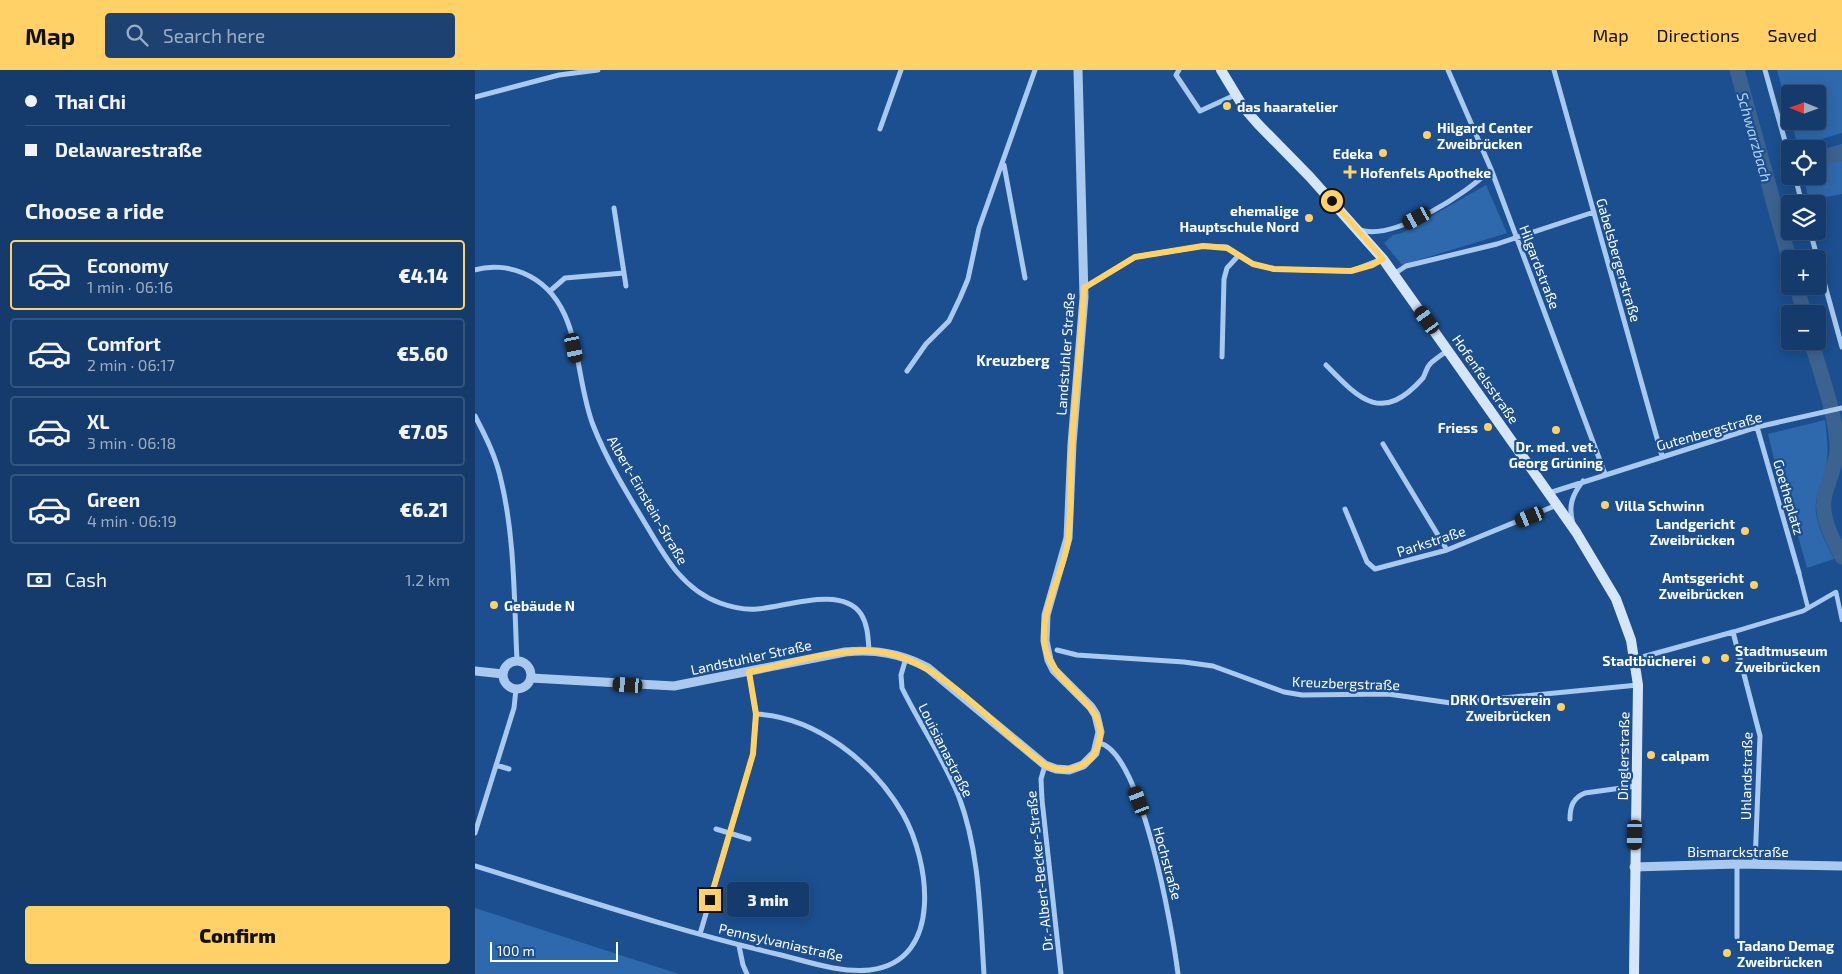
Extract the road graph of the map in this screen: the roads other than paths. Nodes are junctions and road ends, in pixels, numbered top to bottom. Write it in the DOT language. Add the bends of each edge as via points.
graph roads {
  1 [pos="598,70"];
  2 [pos="901,70"];
  3 [pos="1035,70"];
  4 [pos="1078,70"];
  5 [pos="1179,70"];
  6 [pos="1221,70"];
  7 [pos="1448,70"];
  8 [pos="1555,70"];
  9 [pos="1765,70"];
  10 [pos="1235,95"];
  11 [pos="475,97"];
  12 [pos="880,129"];
  13 [pos="1785,140"];
  14 [pos="1003,162"];
  15 [pos="1491,169"];
  16 [pos="614,208"];
  17 [pos="1593,212"];
  18 [pos="1357,229"];
  19 [pos="1517,238"];
  20 [pos="1812,240"];
  21 [pos="1239,255"];
  22 [pos="1383,259"];
  23 [pos="475,270"];
  24 [pos="624,273"];
  25 [pos="1394,274"];
  26 [pos="1025,278"];
  27 [pos="625,286"];
  28 [pos="1084,288"];
  29 [pos="550,291"];
  30 [pos="1842,347"];
  31 [pos="1448,350"];
  32 [pos="1222,357"];
  33 [pos="1326,365"];
  34 [pos="907,371"];
  35 [pos="1842,408"];
  36 [pos="475,416"];
  37 [pos="1757,428"];
  38 [pos="1383,444"];
  39 [pos="1662,456"];
  40 [pos="1605,474"];
  41 [pos="1584,481"];
  42 [pos="1549,493"];
  43 [pos="1557,505"];
  44 [pos="1345,509"];
  45 [pos="1576,532"];
  46 [pos="1447,550"];
  47 [pos="1799,573"];
  48 [pos="1808,608"];
  49 [pos="1842,620"];
  50 [pos="1733,632"];
  51 [pos="869,650"];
  52 [pos="1057,650"];
  53 [pos="907,658"];
  54 [pos="1635,659"];
  55 [pos="517,660"];
  56 [pos="475,671"];
  57 [pos="749,672"];
  58 [pos="503,674"];
  59 [pos="531,678"];
  60 [pos="1638,685"];
  61 [pos="516,689"];
  62 [pos="756,714"];
  63 [pos="1099,743"];
  64 [pos="496,765"];
  65 [pos="1045,765"];
  66 [pos="509,769"];
  67 [pos="1636,786"];
  68 [pos="1570,819"];
  69 [pos="716,829"];
  70 [pos="475,833"];
  71 [pos="731,834"];
  72 [pos="749,839"];
  73 [pos="1737,864"];
  74 [pos="1755,864"];
  75 [pos="475,866"];
  76 [pos="1842,866"];
  77 [pos="1635,867"];
  78 [pos="700,934"];
  79 [pos="1737,937"];
  80 [pos="739,946"];
  81 [pos="747,974"];
  82 [pos="984,974"];
  83 [pos="1061,974"];
  84 [pos="1178,974"];
  85 [pos="1634,974"];
  1 -- 11 [label="street" via="559,75"];
  2 -- 12 [label="street"];
  3 -- 14 [label="street"];
  4 -- 28 [label="street, Landstuhler Straße"];
  5 -- 10 [label="street" via="1176,75 1200,111"];
  6 -- 10 [label="main road, Hofenfelsstraße"];
  7 -- 15 [label="street, Hilgardstraße"];
  8 -- 17 [label="street, Gabelsbergerstraße"];
  9 -- 13 [label="street"];
  10 -- 18 [label="main road, Hofenfelsstraße" via="1258,124"];
  14 -- 26 [label="street"];
  14 -- 34 [label="street" via="979,228 961,298 949,321 926,344"];
  15 -- 18 [label="street" via="1479,182 1402,227 1380,232"];
  15 -- 19 [label="street, Hilgardstraße"];
  16 -- 24 [label="street"];
  17 -- 19 [label="street"];
  17 -- 39 [label="street, Gabelsbergerstraße"];
  18 -- 22 [label="main road, Hofenfelsstraße"];
  19 -- 25 [label="street" via="1406,266"];
  19 -- 40 [label="street, Hilgardstraße"];
  20 -- 30 [label="street"];
  21 -- 22 [label="street" via="1253,264 1269,268 1338,272 1362,268"];
  21 -- 28 [label="street" via="1227,248 1214,246 1146,254 1124,262"];
  21 -- 32 [label="street" via="1227,268 1222,289"];
  22 -- 25 [label="main road, Hofenfelsstraße"];
  23 -- 29 [label="street, Albert-Einstein-Straße" via="516,270"];
  24 -- 27 [label="street"];
  24 -- 29 [label="street" via="565,278"];
  25 -- 31 [label="main road, Hofenfelsstraße"];
  28 -- 63 [label="street, Landstuhler Straße" via="1068,538 1046,615 1045,641 1054,670 1096,715"];
  29 -- 51 [label="street, Albert-Einstein-Straße" via="566,313 586,402 601,444 677,574 705,596 737,608 769,608 825,599 846,602 863,618"];
  31 -- 33 [label="street" via="1431,363 1424,376 1405,396 1390,402 1363,400"];
  31 -- 42 [label="main road, Hofenfelsstraße"];
  35 -- 37 [label="street, Gutenbergstraße"];
  36 -- 55 [label="street" via="501,480"];
  37 -- 39 [label="street, Gutenbergstraße"];
  37 -- 47 [label="street, Goetheplatz"];
  38 -- 46 [label="street"];
  39 -- 40 [label="street, Gutenbergstraße"];
  40 -- 41 [label="street, Gutenbergstraße"];
  41 -- 42 [label="street, Gutenbergstraße"];
  41 -- 45 [label="street" via="1571,503"];
  42 -- 43 [label="main road, Hofenfelsstraße"];
  43 -- 45 [label="main road, Hofenfelsstraße"];
  43 -- 46 [label="street, Parkstraße"];
  44 -- 46 [label="street, Parkstraße" via="1367,562 1375,569"];
  45 -- 54 [label="main road, Hofenfelsstraße" via="1616,599"];
  47 -- 48 [label="street"];
  48 -- 49 [label="street" via="1836,592"];
  48 -- 50 [label="street"];
  50 -- 54 [label="street"];
  50 -- 74 [label="street, Uhlandstraße" via="1760,736"];
  51 -- 53 [label="street, Landstuhler Straße"];
  51 -- 57 [label="street, Landstuhler Straße"];
  52 -- 60 [label="street, Kreuzbergstraße" via="1095,657 1213,666 1284,692 1388,694 1451,703"];
  53 -- 65 [label="street, Landstuhler Straße" via="939,677"];
  53 -- 82 [label="street, Louisianastraße" via="901,674 903,688 951,779 965,815 975,863"];
  54 -- 60 [label="main road, Dinglerstraße"];
  55 -- 58 [label="street" via="509,663"];
  55 -- 59 [label="street" via="528,666"];
  56 -- 58 [label="street"];
  57 -- 59 [label="street, Landstuhler Straße" via="662,686"];
  57 -- 62 [label="street"];
  58 -- 61 [label="street" via="506,684"];
  59 -- 61 [label="street" via="525,686"];
  60 -- 67 [label="main road, Dinglerstraße"];
  61 -- 64 [label="street" via="514,708"];
  62 -- 71 [label="street" via="753,754"];
  62 -- 80 [label="street, Pennsylvaniastraße" via="781,717 808,726 847,751 876,776 911,831 921,872 924,905 919,935 904,956 871,970 831,967"];
  63 -- 65 [label="street" via="1090,760 1078,768 1061,770"];
  63 -- 84 [label="street, Hochstraße" via="1109,745 1117,754 1139,801 1161,877"];
  64 -- 66 [label="street"];
  64 -- 70 [label="street"];
  65 -- 83 [label="street, Dr.-Albert-Becker-Straße" via="1041,779 1042,800"];
  67 -- 68 [label="street" via="1579,796 1571,805"];
  67 -- 77 [label="main road, Dinglerstraße"];
  69 -- 71 [label="street"];
  71 -- 72 [label="street"];
  71 -- 78 [label="street"];
  73 -- 74 [label="street, Bismarckstraße"];
  73 -- 77 [label="street, Bismarckstraße"];
  73 -- 79 [label="street"];
  74 -- 76 [label="street, Bismarckstraße"];
  75 -- 78 [label="street, Pennsylvaniastraße"];
  77 -- 85 [label="main road, Dinglerstraße"];
  78 -- 80 [label="street, Pennsylvaniastraße"];
  80 -- 81 [label="street"];
}
